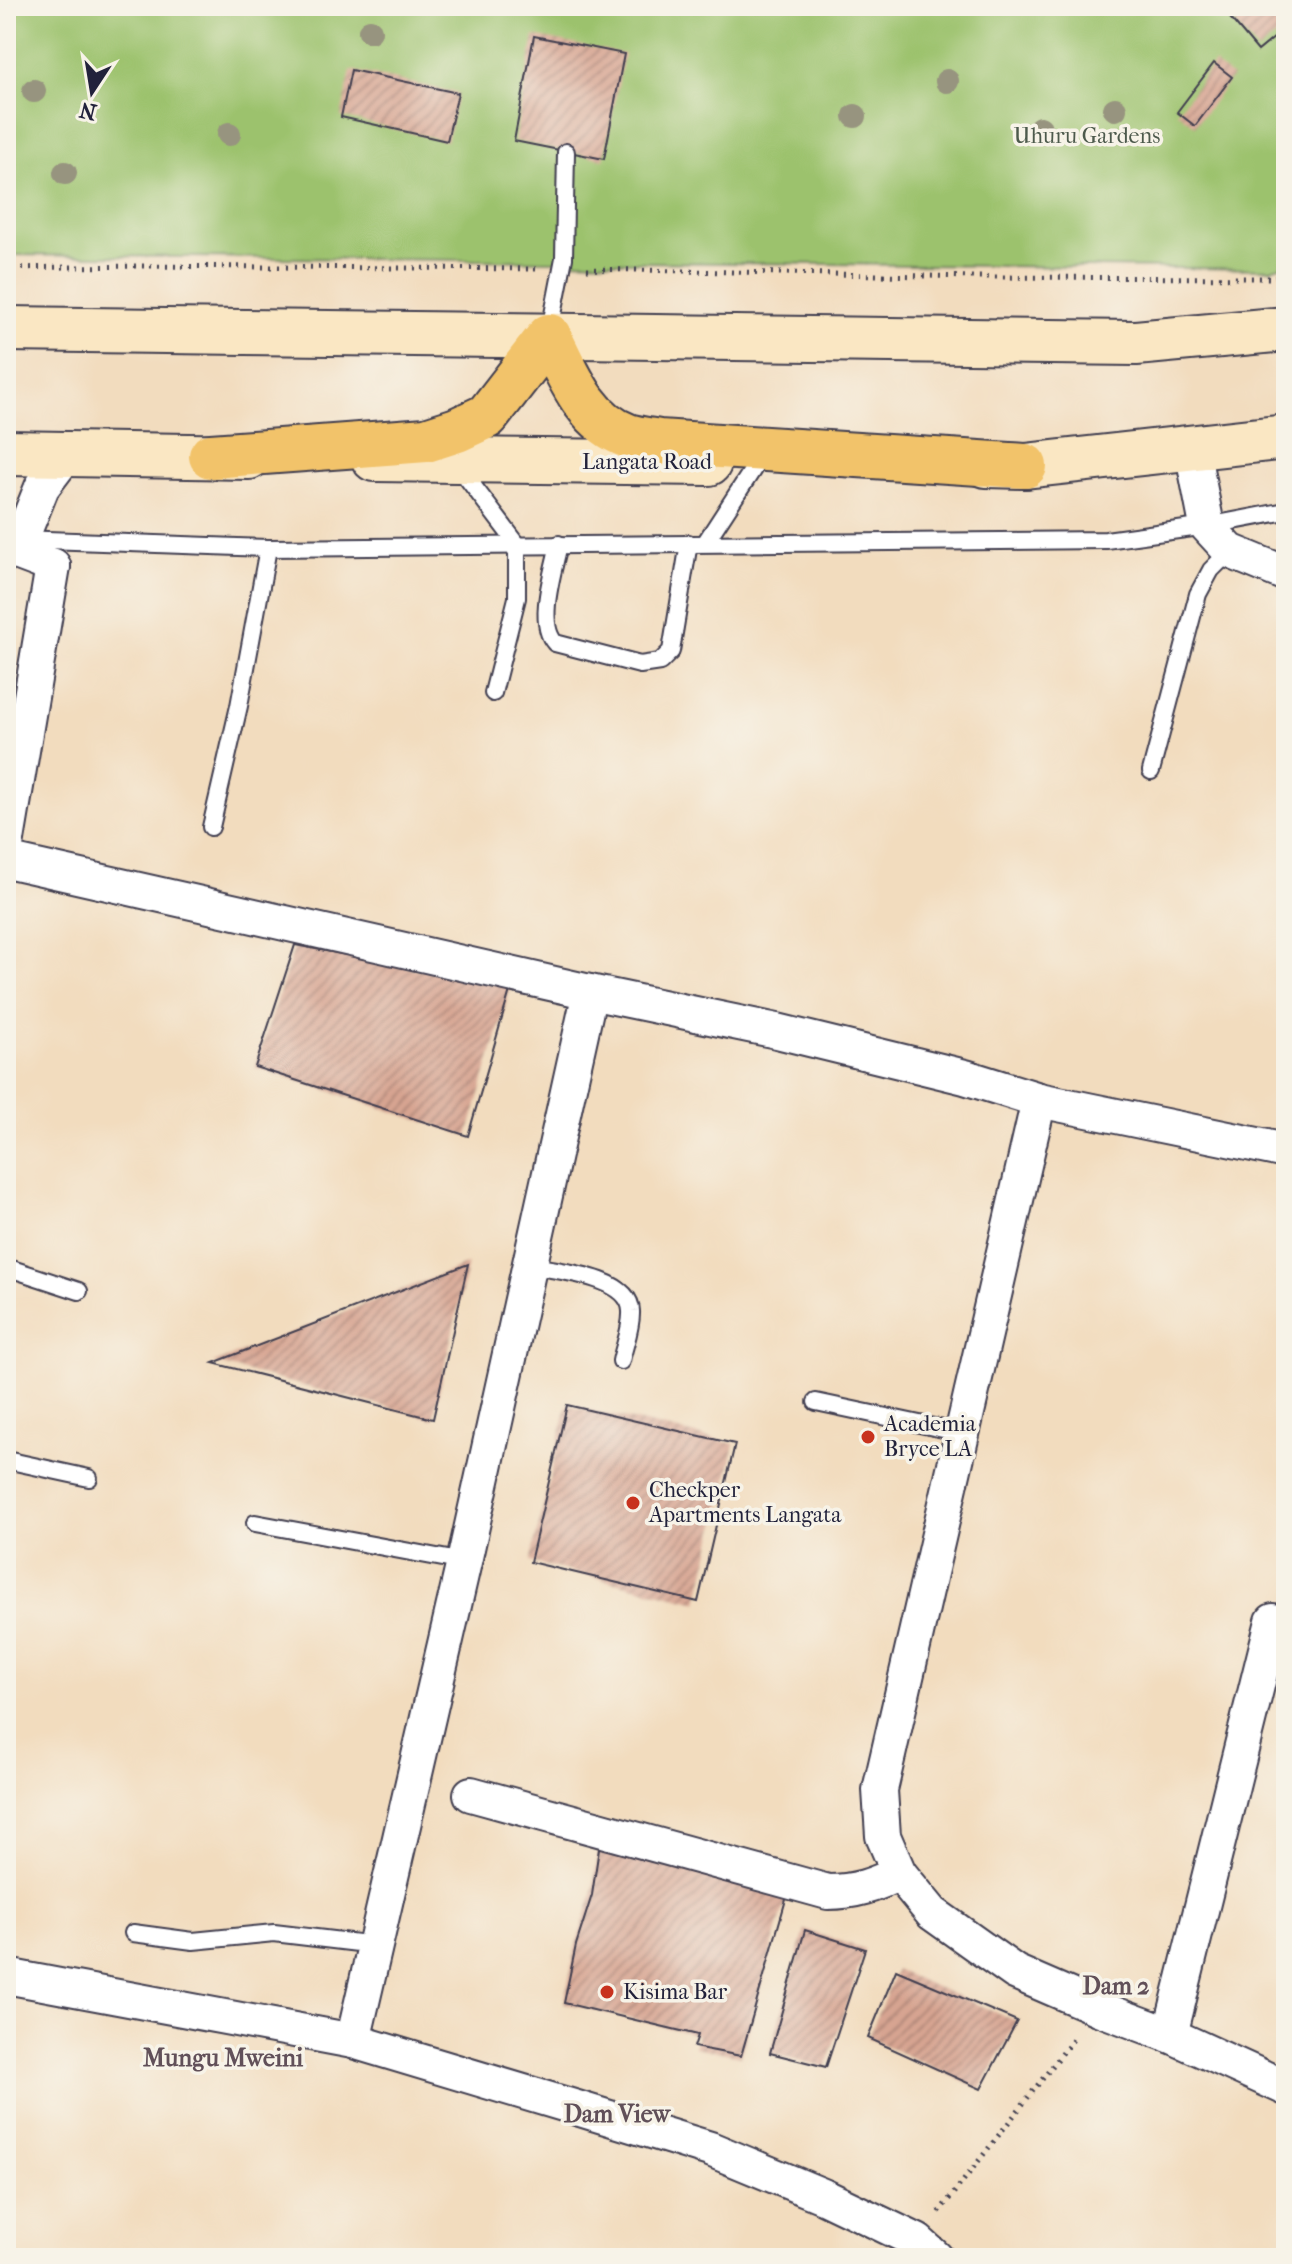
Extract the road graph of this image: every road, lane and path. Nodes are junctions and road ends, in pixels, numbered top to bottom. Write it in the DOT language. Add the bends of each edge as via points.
graph roads {
  1 [pos="566,152"];
  2 [pos="6,268"];
  3 [pos="562,269"];
  4 [pos="1286,276"];
  5 [pos="6,329"];
  6 [pos="1286,329"];
  7 [pos="549,336"];
  8 [pos="1286,437"];
  9 [pos="1192,449"];
  10 [pos="6,453"];
  11 [pos="67,454"];
  12 [pos="211,456"];
  13 [pos="453,461"];
  14 [pos="757,463"];
  15 [pos="1025,466"];
  16 [pos="1286,511"];
  17 [pos="1218,538"];
  18 [pos="11,543"];
  19 [pos="697,543"];
  20 [pos="517,544"];
  21 [pos="559,544"];
  22 [pos="268,548"];
  23 [pos="1286,574"];
  24 [pos="493,693"];
  25 [pos="1151,771"];
  26 [pos="9,807"];
  27 [pos="211,827"];
  28 [pos="6,846"];
  29 [pos="6,860"];
  30 [pos="590,992"];
  31 [pos="1039,1100"];
  32 [pos="1285,1143"];
  33 [pos="528,1265"];
  34 [pos="6,1267"];
  35 [pos="79,1291"];
  36 [pos="621,1361"];
  37 [pos="816,1402"];
  38 [pos="962,1433"];
  39 [pos="6,1460"];
  40 [pos="89,1478"];
  41 [pos="255,1523"];
  42 [pos="464,1562"];
  43 [pos="1273,1621"];
  44 [pos="471,1794"];
  45 [pos="899,1873"];
  46 [pos="133,1933"];
  47 [pos="375,1945"];
  48 [pos="6,1976"];
  49 [pos="1098,2008"];
  50 [pos="1170,2035"];
  51 [pos="353,2041"];
  52 [pos="1286,2088"];
  53 [pos="927,2250"];
  1 -- 3 [label="lane"];
  2 -- 3 [label="path"];
  3 -- 4 [label="path" via="975,277"];
  3 -- 7 [label="lane"];
  5 -- 7 [label="main road"];
  6 -- 7 [label="main road" via="1136,343"];
  7 -- 12 [label="main road" via="487,416 457,430 426,440"];
  7 -- 15 [label="main road" via="583,401 610,427 629,436"];
  8 -- 9 [label="main road, Langata Road"];
  9 -- 15 [label="main road, Langata Road"];
  9 -- 17 [label="street"];
  10 -- 11 [label="main road, Langata Road"];
  11 -- 12 [label="main road, Langata Road"];
  11 -- 18 [label="street"];
  12 -- 13 [label="main road, Langata Road"];
  13 -- 14 [label="main road, Langata Road"];
  13 -- 20 [label="lane"];
  14 -- 15 [label="main road, Langata Road"];
  14 -- 19 [label="lane"];
  16 -- 17 [label="lane"];
  17 -- 19 [label="lane"];
  17 -- 23 [label="street"];
  17 -- 25 [label="lane"];
  18 -- 22 [label="lane"];
  18 -- 26 [label="street" via="16,552 53,566"];
  19 -- 21 [label="lane"];
  19 -- 21 [label="lane" via="671,651 660,662 640,665 555,643 548,635 545,616"];
  20 -- 21 [label="lane"];
  20 -- 22 [label="lane"];
  20 -- 24 [label="lane" via="517,598"];
  22 -- 27 [label="lane"];
  26 -- 28 [label="street"];
  29 -- 30 [label="street"];
  30 -- 31 [label="street" via="837,1045"];
  30 -- 33 [label="street"];
  31 -- 32 [label="street"];
  31 -- 38 [label="street"];
  33 -- 36 [label="lane" via="615,1286 628,1297 631,1310"];
  33 -- 42 [label="street"];
  34 -- 35 [label="lane"];
  37 -- 38 [label="lane"];
  38 -- 45 [label="street" via="880,1790 883,1836"];
  39 -- 40 [label="lane"];
  41 -- 42 [label="lane"];
  42 -- 47 [label="street"];
  43 -- 50 [label="street"];
  44 -- 45 [label="street" via="828,1892 868,1888"];
  45 -- 49 [label="street" via="932,1913 1015,1972"];
  46 -- 47 [label="lane" via="193,1941 274,1933"];
  47 -- 51 [label="street"];
  48 -- 51 [label="street"];
  49 -- 50 [label="street"];
  49 -- 53 [label="path"];
  50 -- 52 [label="street"];
  51 -- 53 [label="street" via="710,2149 823,2196"];
}
